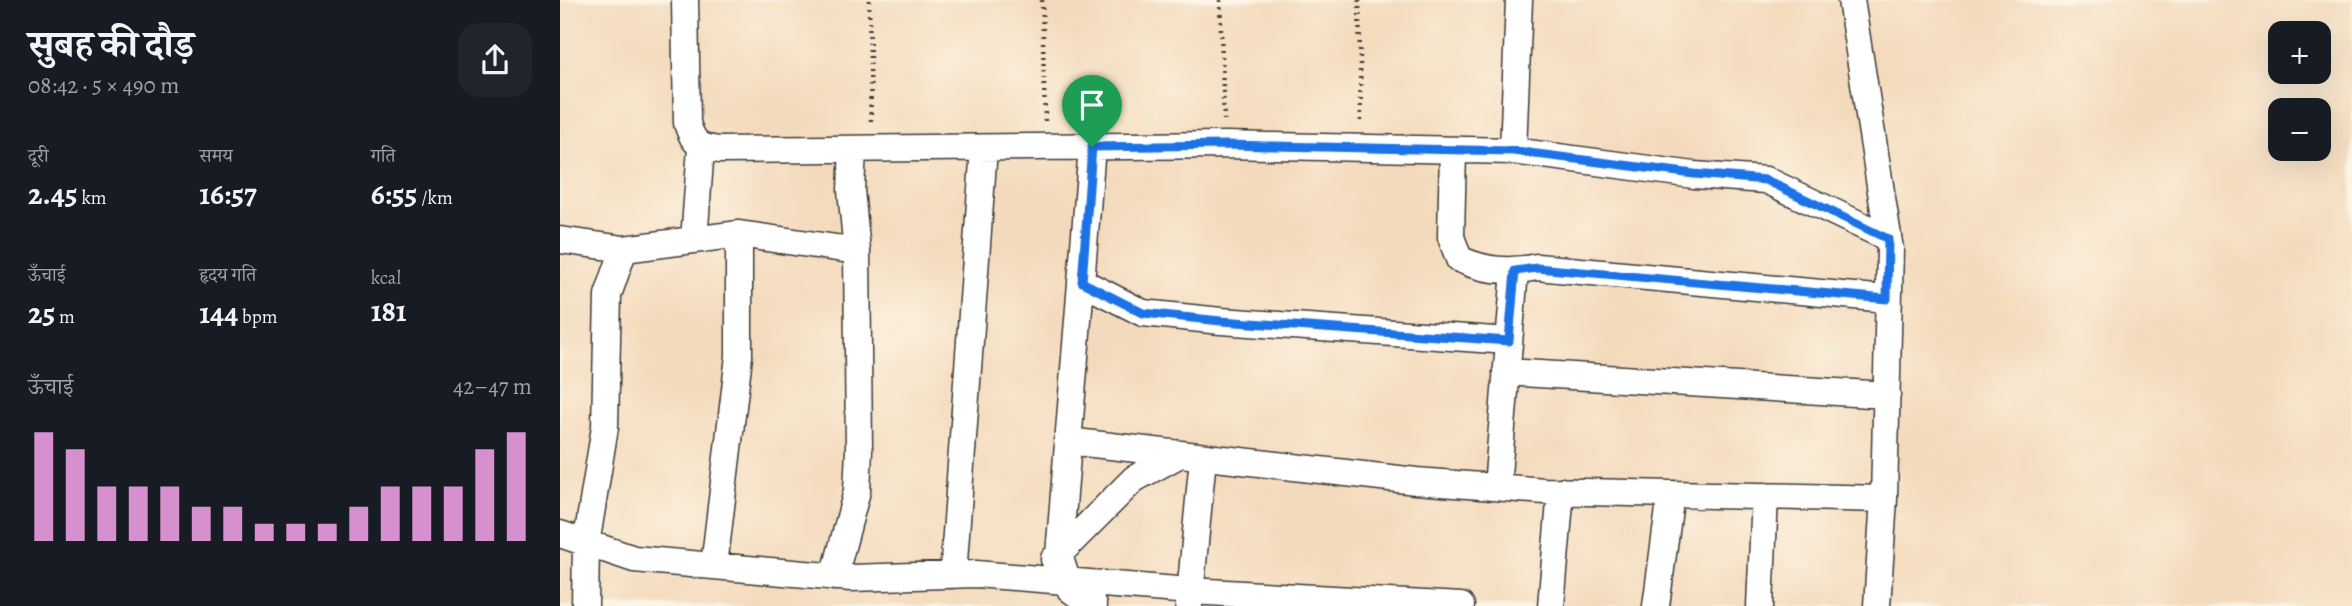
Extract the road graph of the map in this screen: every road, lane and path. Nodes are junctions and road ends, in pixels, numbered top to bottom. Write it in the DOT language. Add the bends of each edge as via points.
graph roads {
  1 [pos="684,0"];
  2 [pos="869,0"];
  3 [pos="1042,0"];
  4 [pos="1220,0"];
  5 [pos="1359,0"];
  6 [pos="1519,0"];
  7 [pos="1851,0"];
  8 [pos="1225,145"];
  9 [pos="1092,147"];
  10 [pos="701,148"];
  11 [pos="984,148"];
  12 [pos="1046,148"];
  13 [pos="862,149"];
  14 [pos="1362,150"];
  15 [pos="1453,150"];
  16 [pos="1513,151"];
  17 [pos="739,233"];
  18 [pos="1888,239"];
  19 [pos="560,240"];
  20 [pos="694,240"];
  21 [pos="624,249"];
  22 [pos="857,251"];
  23 [pos="1515,271"];
  24 [pos="1082,282"];
  25 [pos="1887,299"];
  26 [pos="1509,341"];
  27 [pos="1506,372"];
  28 [pos="1887,395"];
  29 [pos="1067,441"];
  30 [pos="1192,456"];
  31 [pos="1497,487"];
  32 [pos="1560,491"];
  33 [pos="1671,494"];
  34 [pos="1765,496"];
  35 [pos="1884,499"];
  36 [pos="560,534"];
  37 [pos="586,545"];
  38 [pos="1059,555"];
  39 [pos="714,566"];
  40 [pos="953,575"];
  41 [pos="834,577"];
  42 [pos="1032,579"];
  43 [pos="1068,581"];
  44 [pos="1190,599"];
  45 [pos="585,606"];
  46 [pos="1093,606"];
  47 [pos="1461,606"];
  48 [pos="1551,606"];
  49 [pos="1656,606"];
  50 [pos="1760,606"];
  51 [pos="1877,606"];
  1 -- 10 [label="street" via="687,123"];
  2 -- 13 [label="path"];
  3 -- 12 [label="path"];
  4 -- 8 [label="path"];
  5 -- 14 [label="path"];
  6 -- 16 [label="street"];
  7 -- 18 [label="street"];
  8 -- 9 [label="street"];
  8 -- 14 [label="street"];
  9 -- 12 [label="street"];
  9 -- 24 [label="street"];
  10 -- 13 [label="street"];
  10 -- 20 [label="street"];
  11 -- 12 [label="street"];
  11 -- 13 [label="street"];
  11 -- 40 [label="street"];
  13 -- 22 [label="street" via="852,202"];
  14 -- 15 [label="street"];
  15 -- 16 [label="street"];
  15 -- 23 [label="street" via="1453,248 1472,265"];
  16 -- 18 [label="street" via="1766,180"];
  17 -- 20 [label="street"];
  17 -- 22 [label="street"];
  17 -- 39 [label="street" via="738,356"];
  18 -- 25 [label="street"];
  19 -- 21 [label="street"];
  20 -- 21 [label="street"];
  21 -- 37 [label="street" via="608,295 605,427"];
  22 -- 41 [label="street" via="857,491"];
  23 -- 25 [label="street" via="1537,268"];
  23 -- 26 [label="street"];
  24 -- 26 [label="street" via="1143,313"];
  24 -- 29 [label="street"];
  25 -- 28 [label="street"];
  26 -- 27 [label="street"];
  27 -- 28 [label="street"];
  27 -- 31 [label="street"];
  28 -- 35 [label="street"];
  29 -- 30 [label="street"];
  29 -- 38 [label="street"];
  30 -- 31 [label="street"];
  30 -- 38 [label="street" via="1134,479"];
  30 -- 44 [label="street"];
  31 -- 32 [label="street"];
  32 -- 33 [label="street"];
  32 -- 48 [label="street"];
  33 -- 34 [label="street"];
  33 -- 49 [label="street"];
  34 -- 35 [label="street"];
  34 -- 50 [label="street"];
  35 -- 51 [label="street"];
  36 -- 37 [label="street"];
  37 -- 39 [label="street" via="634,559"];
  37 -- 45 [label="street"];
  38 -- 42 [label="street"];
  38 -- 43 [label="street"];
  39 -- 41 [label="street"];
  40 -- 41 [label="street"];
  40 -- 42 [label="street"];
  42 -- 43 [label="street"];
  43 -- 44 [label="street"];
  43 -- 46 [label="street" via="1070,589"];
  44 -- 47 [label="street"];
}
